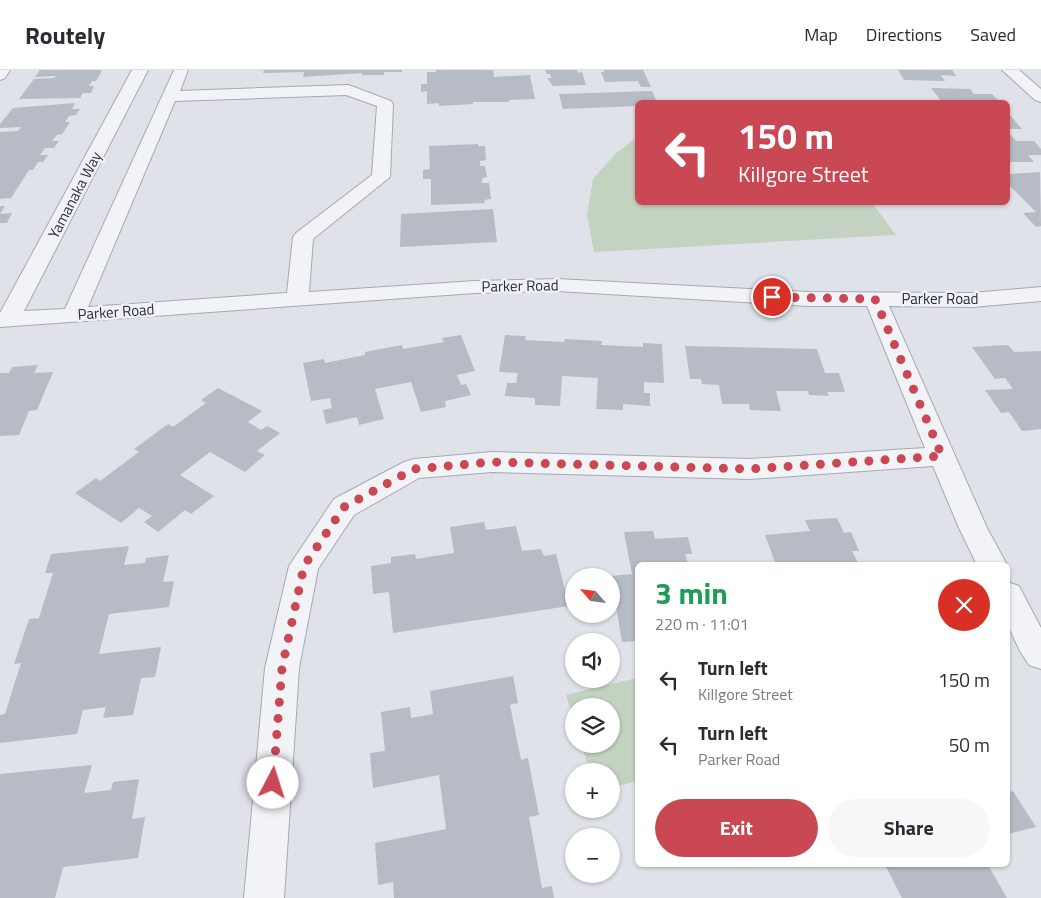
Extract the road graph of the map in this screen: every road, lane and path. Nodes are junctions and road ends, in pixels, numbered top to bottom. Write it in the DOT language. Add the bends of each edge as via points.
graph roads {
  1 [pos="2,70"];
  2 [pos="140,70"];
  3 [pos="181,70"];
  4 [pos="1010,70"];
  5 [pos="0,74"];
  6 [pos="170,96"];
  7 [pos="1041,97"];
  8 [pos="1041,294"];
  9 [pos="875,299"];
  10 [pos="297,300"];
  11 [pos="72,315"];
  12 [pos="4,320"];
  13 [pos="942,456"];
  14 [pos="990,562"];
  15 [pos="1010,599"];
  16 [pos="1041,655"];
  17 [pos="264,898"];
  1 -- 5 [label="street"];
  2 -- 12 [label="street, Yamanaka Way"];
  3 -- 6 [label="street"];
  4 -- 7 [label="street"];
  6 -- 10 [label="street" via="348,90 385,104 381,177 303,237"];
  6 -- 11 [label="street"];
  8 -- 9 [label="street, Parker Road" via="972,300"];
  9 -- 10 [label="street, Parker Road" via="808,299 557,285 475,287"];
  9 -- 13 [label="street"];
  10 -- 11 [label="street, Parker Road"];
  11 -- 12 [label="street, Parker Road"];
  13 -- 14 [label="street"];
  13 -- 17 [label="street" via="750,469 492,462 414,469 344,507 304,566 282,668"];
  15 -- 16 [label="street"];
}
